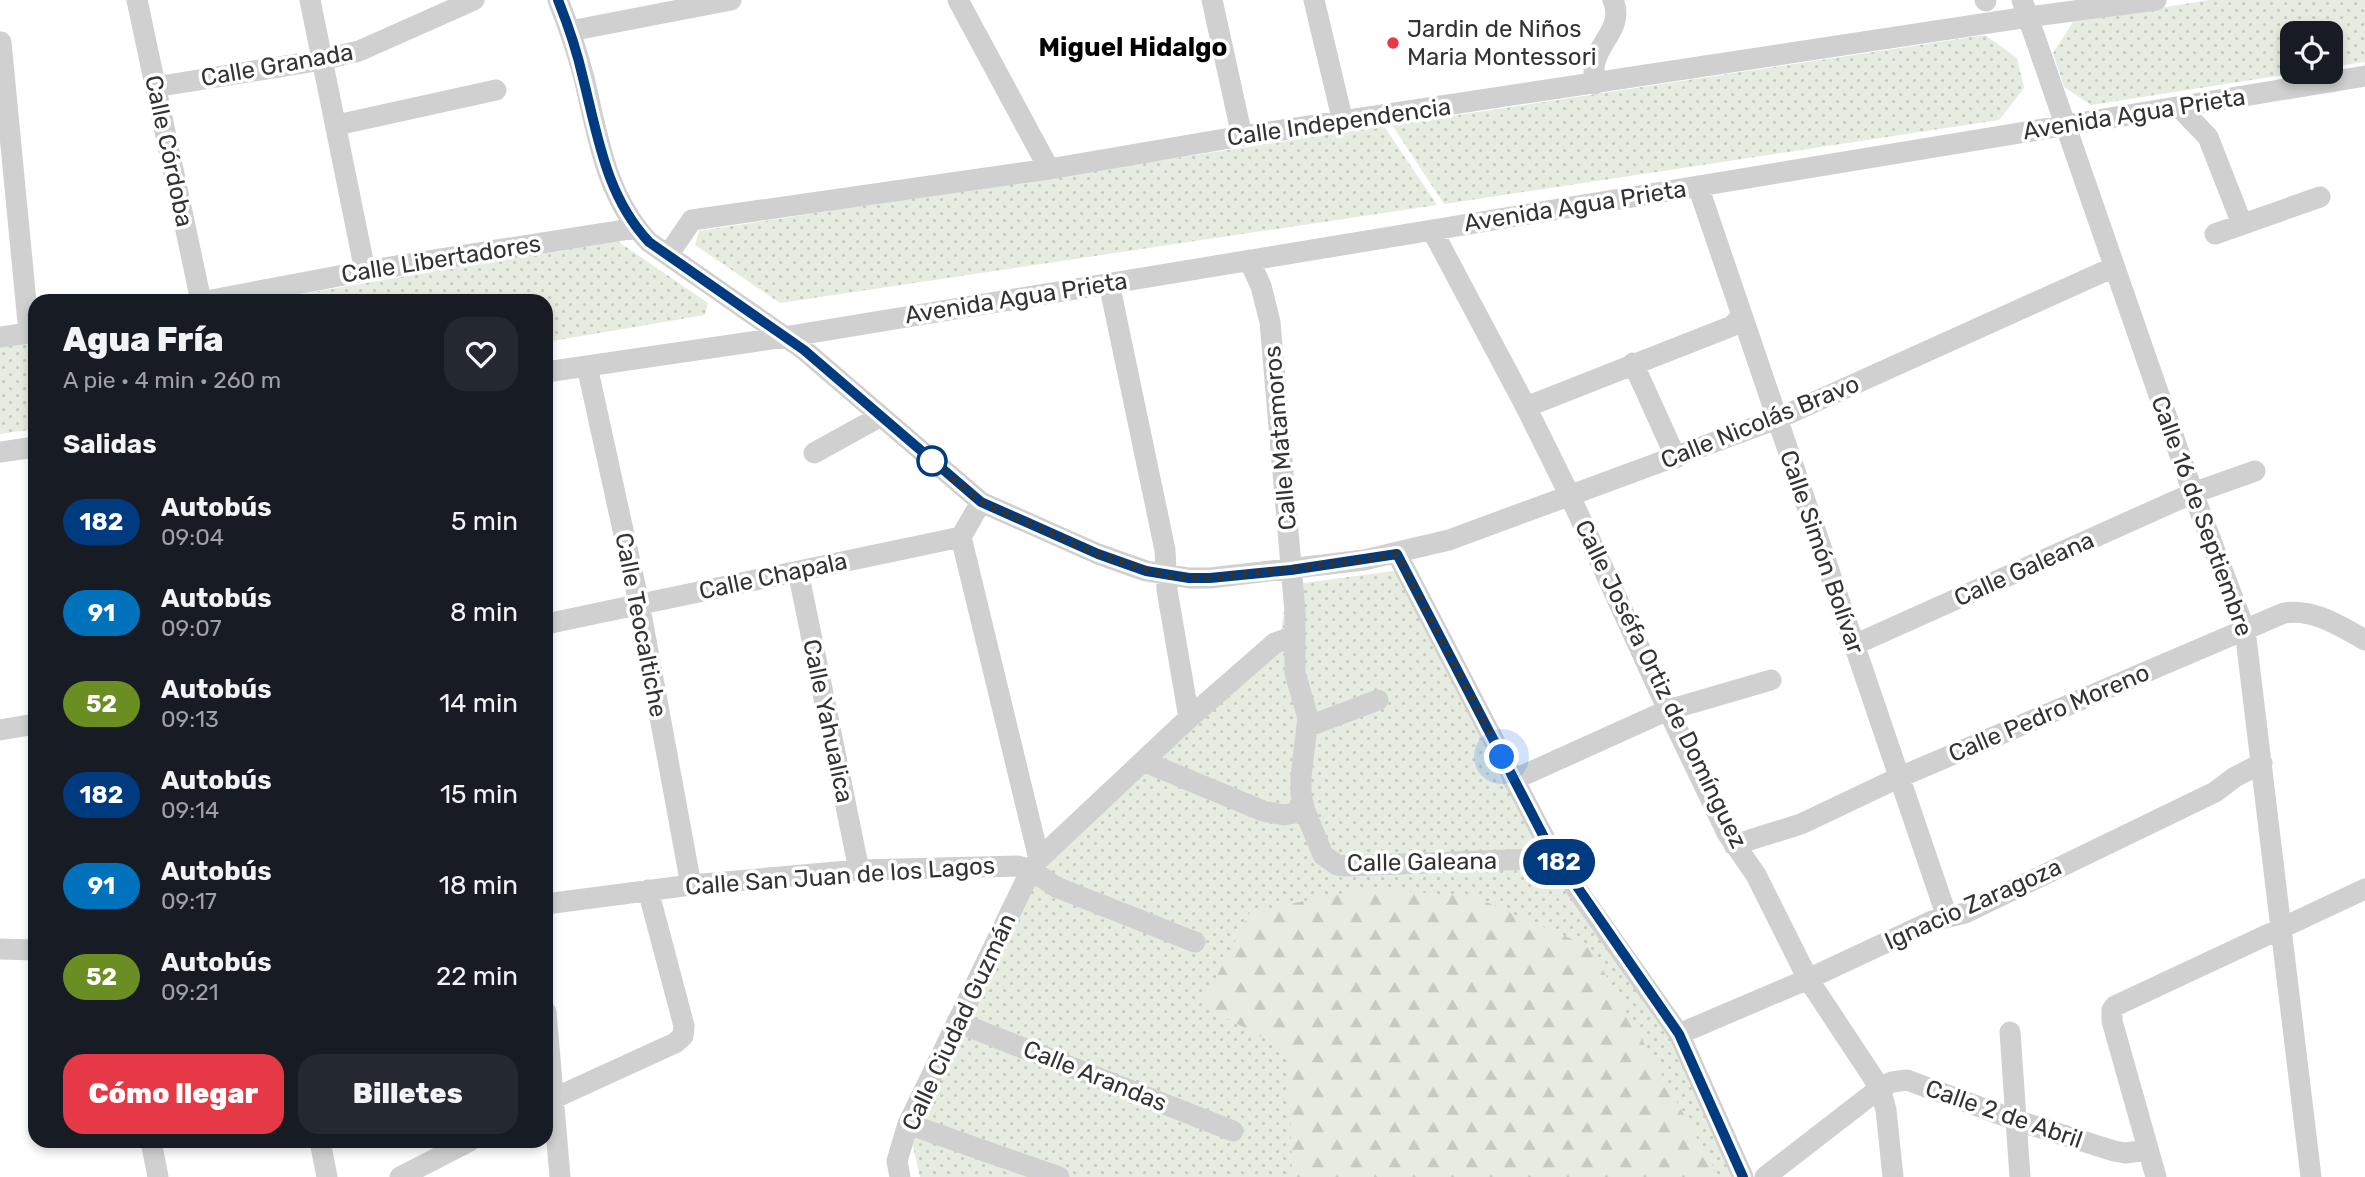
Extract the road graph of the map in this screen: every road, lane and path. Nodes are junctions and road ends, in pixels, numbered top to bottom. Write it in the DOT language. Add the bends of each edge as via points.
graph roads {
  1 [pos="137,0"];
  2 [pos="310,0"];
  3 [pos="474,0"];
  4 [pos="558,0"];
  5 [pos="731,0"];
  6 [pos="958,0"];
  7 [pos="1212,0"];
  8 [pos="1314,0"];
  9 [pos="1614,0"];
  10 [pos="2156,0"];
  11 [pos="2025,8"];
  12 [pos="570,31"];
  13 [pos="1,42"];
  14 [pos="322,60"];
  15 [pos="2365,76"];
  16 [pos="1595,84"];
  17 [pos="155,87"];
  18 [pos="496,90"];
  19 [pos="2179,107"];
  20 [pos="1343,122"];
  21 [pos="337,125"];
  22 [pos="2065,126"];
  23 [pos="1241,136"];
  24 [pos="1049,169"];
  25 [pos="1698,186"];
  26 [pos="2320,197"];
  27 [pos="2242,224"];
  28 [pos="636,228"];
  29 [pos="1432,230"];
  30 [pos="2215,234"];
  31 [pos="668,255"];
  32 [pos="1250,260"];
  33 [pos="2114,267"];
  34 [pos="365,271"];
  35 [pos="1109,283"];
  36 [pos="201,294"];
  37 [pos="241,294"];
  38 [pos="28,295"];
  39 [pos="1742,316"];
  40 [pos="28,333"];
  41 [pos="0,337"];
  42 [pos="785,337"];
  43 [pos="1633,363"];
  44 [pos="587,366"];
  45 [pos="553,371"];
  46 [pos="1526,407"];
  47 [pos="881,416"];
  48 [pos="1777,419"];
  49 [pos="28,448"];
  50 [pos="0,452"];
  51 [pos="814,453"];
  52 [pos="1676,458"];
  53 [pos="2255,471"];
  54 [pos="2193,493"];
  55 [pos="1570,496"];
  56 [pos="981,502"];
  57 [pos="961,537"];
  58 [pos="1397,554"];
  59 [pos="1291,570"];
  60 [pos="798,571"];
  61 [pos="1167,576"];
  62 [pos="639,603"];
  63 [pos="553,622"];
  64 [pos="2245,630"];
  65 [pos="1295,636"];
  66 [pos="2365,640"];
  67 [pos="1854,645"];
  68 [pos="1771,680"];
  69 [pos="1378,700"];
  70 [pos="1668,710"];
  71 [pos="1189,718"];
  72 [pos="28,725"];
  73 [pos="1308,726"];
  74 [pos="0,730"];
  75 [pos="1143,761"];
  76 [pos="2262,763"];
  77 [pos="1900,777"];
  78 [pos="1513,780"];
  79 [pos="1305,811"];
  80 [pos="1734,845"];
  81 [pos="1556,858"];
  82 [pos="1330,861"];
  83 [pos="1035,864"];
  84 [pos="859,870"];
  85 [pos="691,885"];
  86 [pos="2365,889"];
  87 [pos="648,890"];
  88 [pos="553,903"];
  89 [pos="1947,917"];
  90 [pos="2281,927"];
  91 [pos="1195,942"];
  92 [pos="0,949"];
  93 [pos="28,950"];
  94 [pos="1808,979"];
  95 [pos="957,1022"];
  96 [pos="2010,1032"];
  97 [pos="1679,1034"];
  98 [pos="1880,1088"];
  99 [pos="553,1099"];
  100 [pos="2015,1120"];
  101 [pos="553,1123"];
  102 [pos="908,1124"];
  103 [pos="1233,1131"];
  104 [pos="152,1148"];
  105 [pos="321,1148"];
  106 [pos="456,1148"];
  107 [pos="2148,1150"];
  108 [pos="158,1177"];
  109 [pos="327,1177"];
  110 [pos="400,1177"];
  111 [pos="560,1177"];
  112 [pos="900,1177"];
  113 [pos="1059,1177"];
  114 [pos="1743,1177"];
  115 [pos="1765,1177"];
  116 [pos="1893,1177"];
  117 [pos="2020,1177"];
  118 [pos="2155,1177"];
  119 [pos="2311,1177"];
  1 -- 17 [label="street, Calle Córdoba"];
  2 -- 14 [label="street"];
  3 -- 14 [label="street, Calle Granada" via="386,41"];
  4 -- 12 [label="street, Calle Nicolás Bravo"];
  5 -- 12 [label="street"];
  6 -- 24 [label="street"];
  7 -- 23 [label="street"];
  8 -- 20 [label="street"];
  9 -- 16 [label="street" via="1616,20 1594,63"];
  10 -- 11 [label="street, Calle Independencia"];
  11 -- 16 [label="street, Calle Independencia"];
  11 -- 22 [label="street, Calle 16 de Septiembre"];
  12 -- 28 [label="street, Calle Nicolás Bravo" via="609,175"];
  13 -- 38 [label="street"];
  14 -- 17 [label="street, Calle Granada"];
  14 -- 21 [label="street"];
  15 -- 19 [label="street, Avenida Agua Prieta"];
  16 -- 20 [label="street, Calle Independencia"];
  17 -- 36 [label="street, Calle Córdoba"];
  18 -- 21 [label="street"];
  19 -- 22 [label="street, Avenida Agua Prieta"];
  19 -- 27 [label="street" via="2208,137"];
  20 -- 23 [label="street, Calle Independencia"];
  21 -- 34 [label="street"];
  22 -- 25 [label="street, Avenida Agua Prieta"];
  22 -- 33 [label="street, Calle 16 de Septiembre"];
  23 -- 24 [label="street, Calle Independencia"];
  24 -- 31 [label="street, Calle Independencia" via="692,220"];
  25 -- 29 [label="street, Avenida Agua Prieta"];
  25 -- 39 [label="street, Calle Simón Bolívar"];
  26 -- 27 [label="street"];
  27 -- 30 [label="street"];
  28 -- 31 [label="street, Calle Nicolás Bravo"];
  28 -- 34 [label="street, Calle Libertadores"];
  29 -- 32 [label="street, Avenida Agua Prieta"];
  29 -- 46 [label="street, Calle Joséfa Ortiz de Domínguez"];
  31 -- 42 [label="street, Calle Nicolás Bravo"];
  32 -- 35 [label="street, Avenida Agua Prieta"];
  32 -- 59 [label="street, Calle Matamoros" via="1270,322"];
  33 -- 48 [label="street, Calle Nicolás Bravo"];
  33 -- 54 [label="street, Calle 16 de Septiembre"];
  34 -- 37 [label="street, Calle Libertadores"];
  35 -- 42 [label="street, Avenida Agua Prieta"];
  35 -- 61 [label="street"];
  39 -- 43 [label="street" via="1732,326"];
  39 -- 48 [label="street, Calle Simón Bolívar"];
  40 -- 41 [label="street"];
  42 -- 44 [label="street, Avenida Agua Prieta"];
  42 -- 47 [label="street, Calle Nicolás Bravo"];
  43 -- 46 [label="street"];
  43 -- 52 [label="street"];
  44 -- 45 [label="street, Avenida Agua Prieta"];
  44 -- 62 [label="street, Calle Teocaltiche"];
  46 -- 55 [label="street, Calle Joséfa Ortiz de Domínguez"];
  47 -- 51 [label="street"];
  47 -- 56 [label="street, Calle Nicolás Bravo"];
  48 -- 52 [label="street, Calle Nicolás Bravo"];
  48 -- 67 [label="street, Calle Simón Bolívar"];
  49 -- 50 [label="street"];
  52 -- 55 [label="street, Calle Nicolás Bravo"];
  53 -- 54 [label="street, Calle Galeana"];
  54 -- 64 [label="street, Calle 16 de Septiembre"];
  54 -- 67 [label="street, Calle Galeana"];
  55 -- 58 [label="street, Calle Nicolás Bravo"];
  55 -- 70 [label="street, Calle Joséfa Ortiz de Domínguez"];
  56 -- 57 [label="street"];
  56 -- 61 [label="street, Calle Nicolás Bravo" via="1098,554"];
  57 -- 60 [label="street, Calle Chapala"];
  57 -- 83 [label="street"];
  58 -- 59 [label="street, Calle Nicolás Bravo"];
  58 -- 78 [label="street"];
  59 -- 61 [label="street, Calle Nicolás Bravo" via="1210,578"];
  59 -- 65 [label="street, Calle Matamoros"];
  60 -- 62 [label="street, Calle Chapala"];
  60 -- 84 [label="street, Calle Yahualica"];
  61 -- 71 [label="street"];
  62 -- 63 [label="street, Calle Chapala"];
  62 -- 85 [label="street, Calle Teocaltiche"];
  64 -- 66 [label="street, Calle Pedro Moreno" via="2284,613 2299,612"];
  64 -- 76 [label="street, Calle 16 de Septiembre"];
  64 -- 77 [label="street, Calle Pedro Moreno"];
  65 -- 71 [label="street" via="1275,643"];
  65 -- 73 [label="street, Calle Matamoros" via="1297,684"];
  67 -- 77 [label="street, Calle Simón Bolívar"];
  68 -- 70 [label="street"];
  69 -- 73 [label="street"];
  70 -- 78 [label="street"];
  70 -- 80 [label="street, Calle Joséfa Ortiz de Domínguez"];
  71 -- 75 [label="street"];
  72 -- 74 [label="street"];
  73 -- 79 [label="street, Calle Matamoros" via="1300,785"];
  75 -- 79 [label="street" via="1263,811 1284,815"];
  75 -- 83 [label="street"];
  76 -- 89 [label="street, Ignacio Zaragoza" via="2215,792 1965,913"];
  76 -- 90 [label="street, Calle 16 de Septiembre"];
  77 -- 80 [label="street, Calle Pedro Moreno" via="1801,824"];
  77 -- 89 [label="street, Calle Simón Bolívar"];
  78 -- 81 [label="street"];
  79 -- 82 [label="street, Calle Matamoros" via="1319,847"];
  80 -- 94 [label="street, Calle Joséfa Ortiz de Domínguez" via="1756,874"];
  81 -- 82 [label="street, Calle Galeana" via="1346,866"];
  81 -- 97 [label="street"];
  83 -- 84 [label="street, Calle San Juan de los Lagos"];
  83 -- 91 [label="street" via="1056,887"];
  83 -- 95 [label="street, Calle Ciudad Guzmán"];
  84 -- 85 [label="street, Calle San Juan de los Lagos"];
  85 -- 87 [label="street, Calle San Juan de los Lagos"];
  86 -- 90 [label="street"];
  87 -- 88 [label="street, Calle San Juan de los Lagos"];
  87 -- 99 [label="street" via="683,1036"];
  89 -- 94 [label="street, Ignacio Zaragoza"];
  90 -- 107 [label="street" via="2120,1002 2112,1010"];
  90 -- 119 [label="street, Calle 16 de Septiembre"];
  92 -- 93 [label="street"];
  94 -- 97 [label="street, Ignacio Zaragoza"];
  94 -- 98 [label="street, Calle Joséfa Ortiz de Domínguez"];
  95 -- 102 [label="street, Calle Ciudad Guzmán"];
  95 -- 103 [label="street, Calle Arandas"];
  96 -- 100 [label="street"];
  97 -- 114 [label="street"];
  98 -- 100 [label="street, Calle 2 de Abril" via="1907,1080"];
  98 -- 115 [label="street, Calle 2 de Abril"];
  98 -- 116 [label="street, Calle Joséfa Ortiz de Domínguez"];
  100 -- 107 [label="street, Calle 2 de Abril" via="2114,1151"];
  100 -- 117 [label="street"];
  101 -- 111 [label="street"];
  102 -- 112 [label="street, Calle Ciudad Guzmán" via="897,1161"];
  102 -- 113 [label="street"];
  104 -- 108 [label="street"];
  105 -- 109 [label="street"];
  106 -- 110 [label="street"];
  107 -- 118 [label="street"];
}
